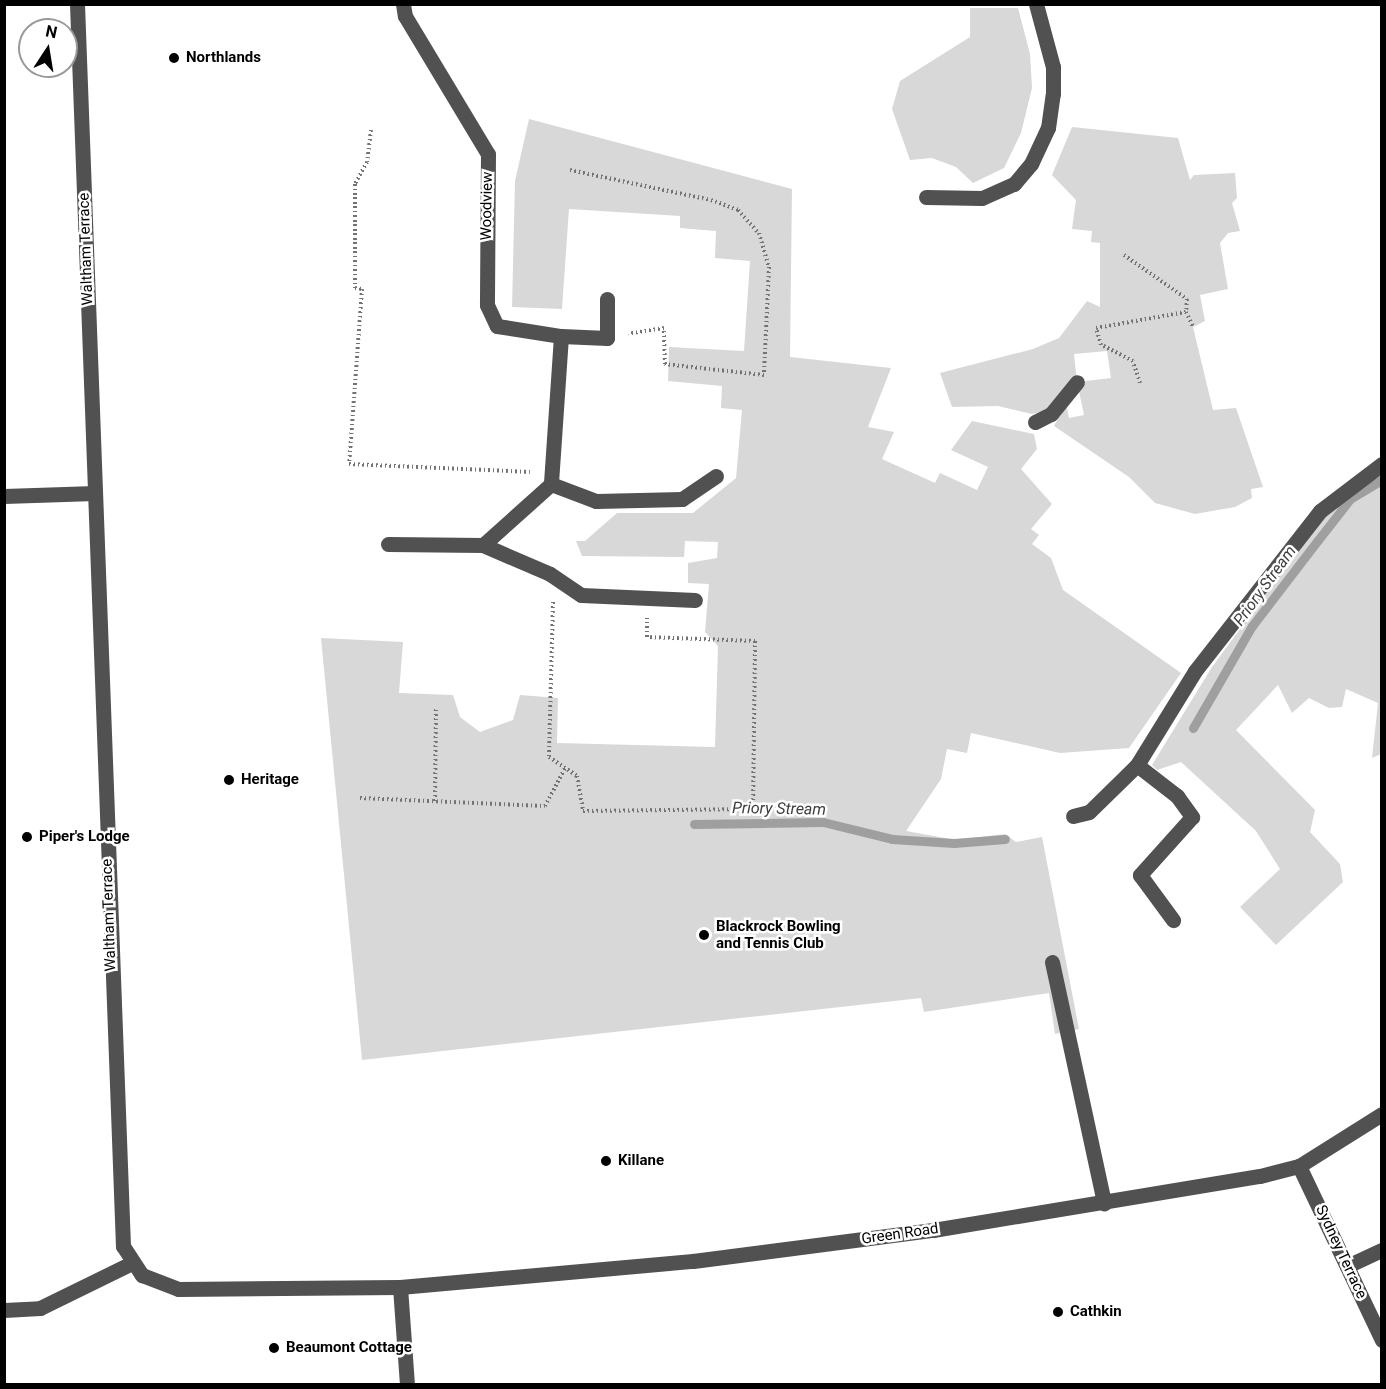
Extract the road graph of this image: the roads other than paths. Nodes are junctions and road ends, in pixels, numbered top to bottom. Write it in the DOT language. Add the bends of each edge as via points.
graph roads {
  1 [pos="77,4"];
  2 [pos="403,4"];
  3 [pos="1036,4"];
  4 [pos="926,197"];
  5 [pos="607,299"];
  6 [pos="561,336"];
  7 [pos="1077,382"];
  8 [pos="1035,422"];
  9 [pos="1382,464"];
  10 [pos="716,476"];
  11 [pos="551,478"];
  12 [pos="95,493"];
  13 [pos="4,496"];
  14 [pos="388,544"];
  15 [pos="483,545"];
  16 [pos="695,600"];
  17 [pos="1143,769"];
  18 [pos="1078,818"];
  19 [pos="1173,920"];
  20 [pos="1053,962"];
  21 [pos="1382,1114"];
  22 [pos="1299,1166"];
  23 [pos="1104,1203"];
  24 [pos="1382,1250"];
  25 [pos="130,1264"];
  26 [pos="1347,1266"];
  27 [pos="400,1287"];
  28 [pos="4,1310"];
  29 [pos="1382,1340"];
  30 [pos="407,1384"];
  1 -- 12 [label="street, Waltham Terrace"];
  2 -- 6 [label="street, Woodview" via="405,16 488,154 487,304 497,326 523,334"];
  3 -- 4 [label="street" via="1053,67 1053,94 1048,128 1031,164 1014,184 982,198"];
  5 -- 6 [label="street, Woodview" via="607,338"];
  6 -- 11 [label="street"];
  7 -- 8 [label="street" via="1051,414"];
  9 -- 17 [label="street" via="1320,511 1209,654"];
  10 -- 11 [label="street" via="682,499 596,501"];
  11 -- 15 [label="street"];
  12 -- 13 [label="street"];
  12 -- 25 [label="street, Waltham Terrace" via="115,1080 123,1246"];
  14 -- 15 [label="street"];
  15 -- 16 [label="street" via="581,595"];
  17 -- 18 [label="street"];
  17 -- 19 [label="street" via="1192,817 1140,875"];
  20 -- 23 [label="street"];
  21 -- 22 [label="street, Green Road"];
  22 -- 23 [label="street, Green Road"];
  22 -- 26 [label="street, Sydney Terrace"];
  23 -- 27 [label="street, Green Road" via="693,1261"];
  24 -- 26 [label="street"];
  25 -- 27 [label="street" via="157,1284 178,1289"];
  25 -- 28 [label="street" via="40,1308"];
  26 -- 29 [label="street, Sydney Terrace"];
  27 -- 30 [label="street"];
}
